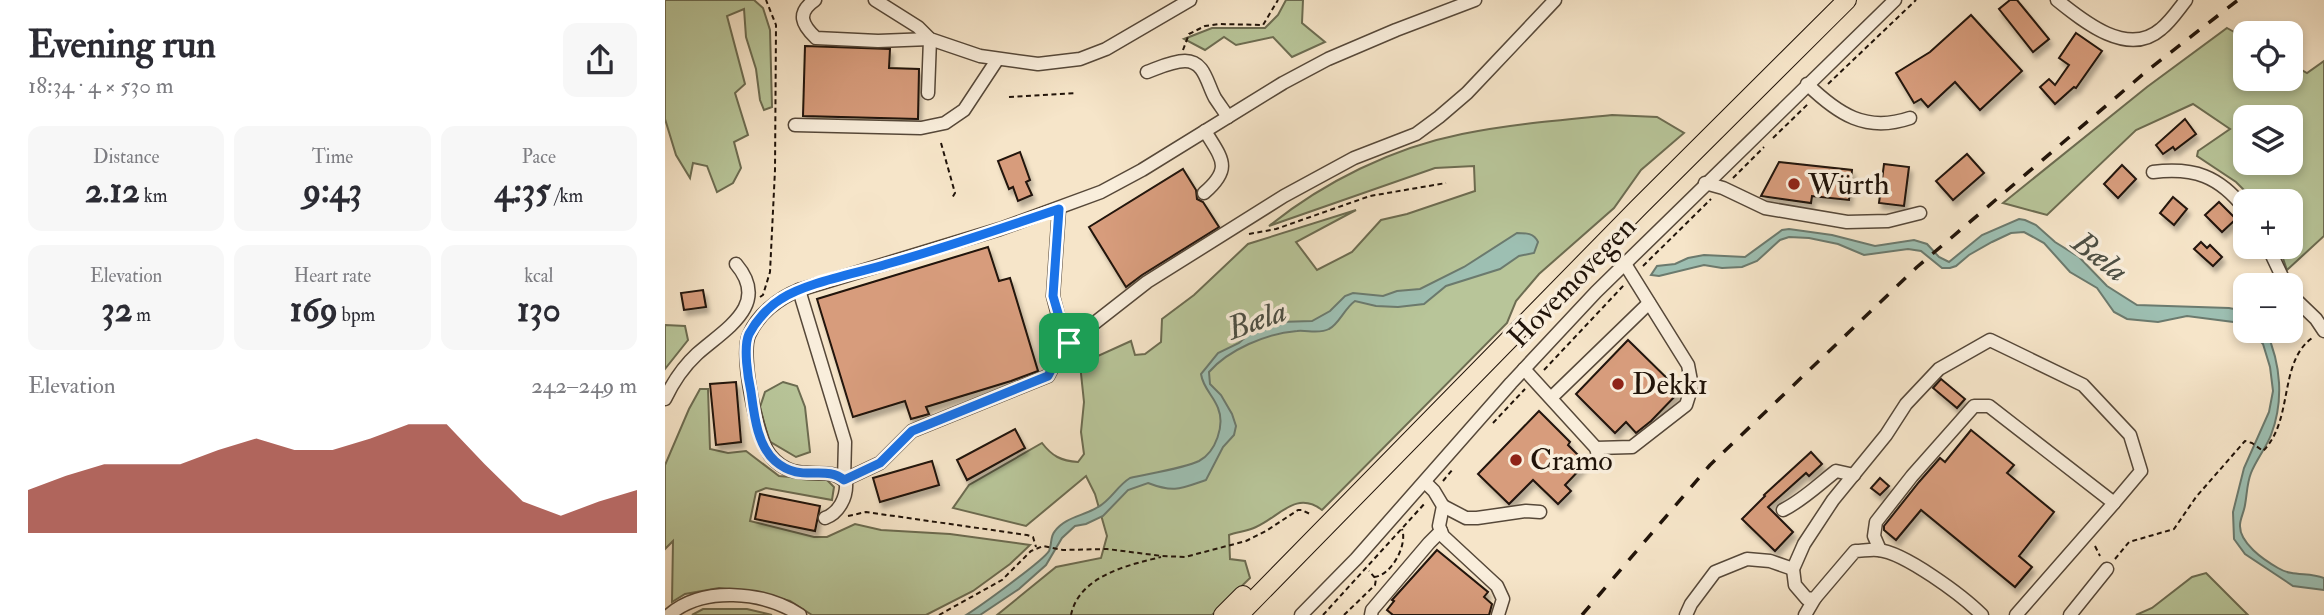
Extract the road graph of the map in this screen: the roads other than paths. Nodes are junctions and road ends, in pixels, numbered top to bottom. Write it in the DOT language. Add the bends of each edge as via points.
graph roads {
  1 [pos="815,0"];
  2 [pos="875,0"];
  3 [pos="1190,0"];
  4 [pos="1475,0"];
  5 [pos="1555,0"];
  6 [pos="1847,0"];
  7 [pos="1895,0"];
  8 [pos="2057,0"];
  9 [pos="2186,0"];
  10 [pos="930,39"];
  11 [pos="997,60"];
  12 [pos="1147,72"];
  13 [pos="1807,84"];
  14 [pos="928,93"];
  15 [pos="1228,117"];
  16 [pos="1910,118"];
  17 [pos="795,125"];
  18 [pos="1205,131"];
  19 [pos="2153,172"];
  20 [pos="1705,183"];
  21 [pos="1203,193"];
  22 [pos="2233,196"];
  23 [pos="1059,209"];
  24 [pos="1920,213"];
  25 [pos="736,264"];
  26 [pos="1625,264"];
  27 [pos="799,290"];
  28 [pos="1649,303"];
  29 [pos="2303,307"];
  30 [pos="2324,331"];
  31 [pos="1069,343"];
  32 [pos="1524,369"];
  33 [pos="1552,397"];
  34 [pos="665,399"];
  35 [pos="1437,413"];
  36 [pos="1596,448"];
  37 [pos="1600,462"];
  38 [pos="1854,475"];
  39 [pos="844,480"];
  40 [pos="1429,486"];
  41 [pos="2114,502"];
  42 [pos="1443,506"];
  43 [pos="1783,510"];
  44 [pos="1540,512"];
  45 [pos="825,519"];
  46 [pos="1326,526"];
  47 [pos="1441,531"];
  48 [pos="1879,550"];
  49 [pos="1793,569"];
  50 [pos="2107,569"];
  51 [pos="1815,598"];
  52 [pos="669,615"];
  53 [pos="800,615"];
  54 [pos="1223,615"];
  55 [pos="1239,615"];
  56 [pos="1251,615"];
  57 [pos="1301,615"];
  58 [pos="1371,615"];
  59 [pos="1498,615"];
  60 [pos="1686,615"];
  61 [pos="1805,615"];
  62 [pos="1982,615"];
  63 [pos="2016,615"];
  64 [pos="2070,615"];
  1 -- 10 [label="street" via="806,7 803,21 816,38"];
  2 -- 10 [label="street"];
  3 -- 11 [label="street" via="1124,40 1080,59 1038,64"];
  4 -- 15 [label="street" via="1328,59"];
  5 -- 31 [label="street" via="1467,93 1416,134 1322,174 1147,282"];
  6 -- 35 [label="highway"];
  7 -- 13 [label="street, Hovemovegen"];
  8 -- 9 [label="street" via="2108,34 2127,38 2161,29"];
  10 -- 11 [label="street"];
  10 -- 14 [label="street"];
  11 -- 17 [label="street" via="964,110 945,123 921,128"];
  12 -- 15 [label="street" via="1194,62"];
  13 -- 16 [label="street" via="1848,117 1890,124"];
  13 -- 20 [label="street, Hovemovegen"];
  15 -- 18 [label="street"];
  18 -- 21 [label="street" via="1223,160 1221,173"];
  18 -- 23 [label="street" via="1121,181"];
  19 -- 22 [label="street" via="2190,171 2211,178"];
  20 -- 24 [label="street" via="1765,208 1847,222 1888,221"];
  20 -- 26 [label="street, Hovemovegen"];
  23 -- 27 [label="street"];
  23 -- 31 [label="street" via="1053,296"];
  25 -- 34 [label="street" via="747,278 749,300 726,331 685,367"];
  26 -- 28 [label="street"];
  26 -- 32 [label="street, Hovemovegen"];
  27 -- 39 [label="street" via="845,442"];
  27 -- 39 [label="street" via="768,309 747,339 751,393 761,438 769,454 788,470 811,475 832,472"];
  28 -- 33 [label="street"];
  28 -- 36 [label="street" via="1688,365 1692,386 1686,405 1632,447"];
  29 -- 30 [label="street"];
  31 -- 39 [label="street" via="1048,376 912,431 880,463"];
  32 -- 33 [label="street"];
  32 -- 40 [label="street, Hovemovegen"];
  33 -- 36 [label="street"];
  35 -- 46 [label="highway"];
  35 -- 56 [label="highway" via="1417,443"];
  36 -- 37 [label="street"];
  38 -- 41 [label="street" via="1906,404 1939,369 1990,340 2083,385 2130,435 2141,471"];
  38 -- 43 [label="street" via="1836,471"];
  38 -- 49 [label="street" via="1804,544"];
  39 -- 45 [label="street" via="846,493 839,508"];
  40 -- 42 [label="street"];
  40 -- 57 [label="street, Hovemovegen"];
  41 -- 48 [label="street" via="1989,406 1974,406 1876,522"];
  41 -- 63 [label="street"];
  42 -- 44 [label="street" via="1477,518"];
  42 -- 47 [label="street"];
  46 -- 54 [label="highway" via="1285,552"];
  46 -- 55 [label="highway"];
  47 -- 58 [label="street"];
  47 -- 59 [label="street" via="1497,586 1503,598"];
  48 -- 51 [label="street" via="1855,551"];
  48 -- 62 [label="street" via="1943,581"];
  49 -- 51 [label="street" via="1795,585 1807,598"];
  49 -- 60 [label="street" via="1747,559 1715,572"];
  50 -- 64 [label="street"];
  51 -- 61 [label="street"];
  52 -- 53 [label="street" via="693,599 717,595 754,598"];
}
